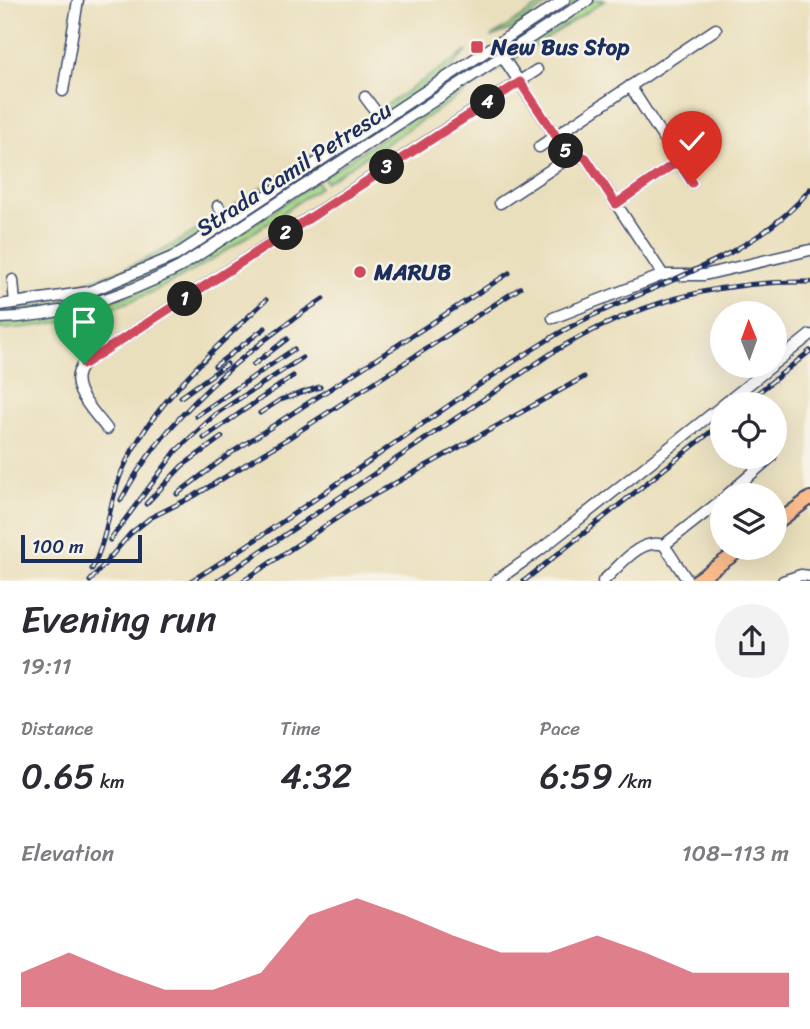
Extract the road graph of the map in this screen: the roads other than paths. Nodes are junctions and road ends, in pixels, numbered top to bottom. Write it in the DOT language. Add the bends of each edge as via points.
graph roads {
  1 [pos="78,0"];
  2 [pos="588,0"];
  3 [pos="559,1"];
  4 [pos="716,29"];
  5 [pos="502,56"];
  6 [pos="537,70"];
  7 [pos="520,82"];
  8 [pos="630,86"];
  9 [pos="63,91"];
  10 [pos="365,97"];
  11 [pos="382,120"];
  12 [pos="556,136"];
  13 [pos="539,147"];
  14 [pos="570,157"];
  15 [pos="678,161"];
  16 [pos="692,183"];
  17 [pos="500,202"];
  18 [pos="616,204"];
  19 [pos="218,206"];
  20 [pos="229,221"];
  21 [pos="810,250"];
  22 [pos="663,275"];
  23 [pos="13,280"];
  24 [pos="15,304"];
  25 [pos="0,305"];
  26 [pos="0,318"];
  27 [pos="553,318"];
  28 [pos="810,335"];
  29 [pos="788,353"];
  30 [pos="757,378"];
  31 [pos="740,392"];
  32 [pos="710,415"];
  33 [pos="107,429"];
  34 [pos="757,469"];
  35 [pos="741,483"];
  36 [pos="810,498"];
  37 [pos="710,509"];
  38 [pos="787,515"];
  39 [pos="664,545"];
  40 [pos="726,560"];
  41 [pos="810,576"];
  42 [pos="786,580"];
  43 [pos="496,581"];
  44 [pos="603,581"];
  45 [pos="688,581"];
  46 [pos="696,581"];
  1 -- 9 [label="street"];
  2 -- 5 [label="street, Strada Camil Petrescu"];
  3 -- 11 [label="street, Strada Camil Petrescu"];
  4 -- 8 [label="street"];
  5 -- 7 [label="street"];
  5 -- 26 [label="street, Strada Camil Petrescu" via="152,282 95,304"];
  6 -- 7 [label="street"];
  7 -- 12 [label="street"];
  7 -- 33 [label="street" via="84,364 76,378 77,388"];
  8 -- 12 [label="street"];
  8 -- 15 [label="street"];
  10 -- 11 [label="street"];
  11 -- 20 [label="street, Strada Camil Petrescu"];
  12 -- 13 [label="street"];
  12 -- 14 [label="street"];
  14 -- 17 [label="street"];
  14 -- 18 [label="street" via="586,158"];
  15 -- 16 [label="street"];
  15 -- 18 [label="street"];
  18 -- 22 [label="street"];
  19 -- 20 [label="street"];
  20 -- 24 [label="street, Strada Camil Petrescu" via="175,256 120,281 62,298"];
  21 -- 22 [label="street" via="704,275"];
  22 -- 27 [label="street"];
  23 -- 24 [label="street"];
  24 -- 25 [label="street, Strada Camil Petrescu"];
  28 -- 29 [label="street"];
  30 -- 31 [label="street"];
  32 -- 43 [label="street"];
  34 -- 35 [label="street"];
  36 -- 38 [label="main road"];
  37 -- 39 [label="street"];
  39 -- 44 [label="street" via="643,545"];
  39 -- 45 [label="street"];
  40 -- 46 [label="main road"];
  41 -- 42 [label="street"];
}
